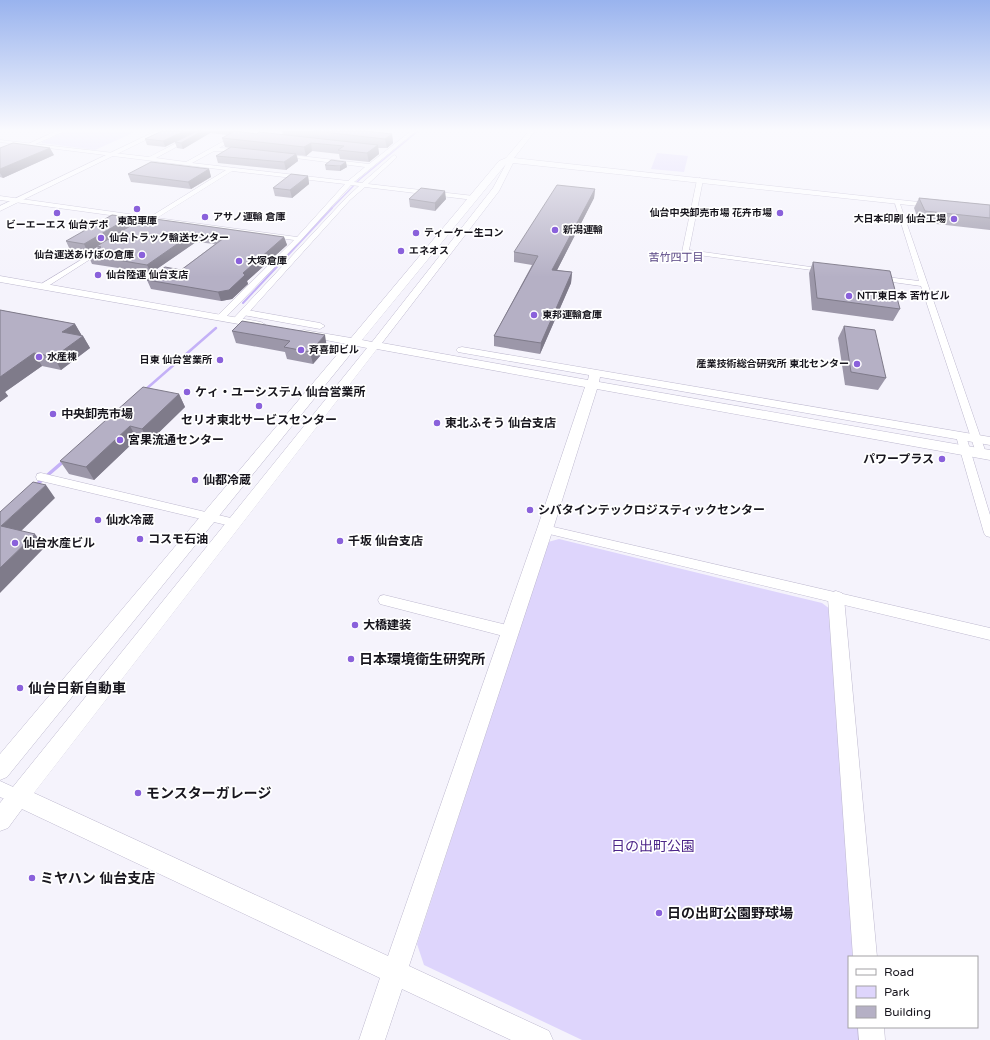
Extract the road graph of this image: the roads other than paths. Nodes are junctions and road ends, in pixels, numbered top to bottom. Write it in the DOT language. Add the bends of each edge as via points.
graph roads {
  1 [pos="43,180"];
  2 [pos="61,180"];
  3 [pos="215,180"];
  4 [pos="329,180"];
  5 [pos="355,180"];
  6 [pos="367,180"];
  7 [pos="489,180"];
  8 [pos="501,180"];
  9 [pos="696,180"];
  10 [pos="700,180"];
  11 [pos="352,182"];
  12 [pos="362,184"];
  13 [pos="474,198"];
  14 [pos="2,199"];
  15 [pos="18,200"];
  16 [pos="896,201"];
  17 [pos="943,206"];
  18 [pos="0,208"];
  19 [pos="152,218"];
  20 [pos="138,227"];
  21 [pos="299,239"];
  22 [pos="105,247"];
  23 [pos="0,270"];
  24 [pos="831,271"];
  25 [pos="870,276"];
  26 [pos="0,278"];
  27 [pos="53,279"];
  28 [pos="925,284"];
  29 [pos="42,286"];
  30 [pos="224,314"];
  31 [pos="240,317"];
  32 [pos="357,337"];
  33 [pos="379,340"];
  34 [pos="594,378"];
  35 [pos="961,436"];
  36 [pos="976,438"];
  37 [pos="990,441"];
  38 [pos="964,450"];
  39 [pos="986,454"];
  40 [pos="46,478"];
  41 [pos="210,517"];
  42 [pos="235,523"];
  43 [pos="546,529"];
  44 [pos="990,532"];
  45 [pos="836,598"];
  46 [pos="384,600"];
  47 [pos="511,632"];
  48 [pos="990,634"];
  49 [pos="0,770"];
  50 [pos="9,793"];
  51 [pos="0,820"];
  52 [pos="865,956"];
  53 [pos="395,973"];
  54 [pos="871,1028"];
  55 [pos="372,1040"];
  56 [pos="540,1040"];
  57 [pos="872,1040"];
  1 -- 14 [label="street"];
  2 -- 15 [label="street"];
  3 -- 19 [label="street"];
  4 -- 11 [label="street"];
  5 -- 11 [label="street"];
  6 -- 12 [label="street"];
  7 -- 13 [label="street"];
  8 -- 33 [label="street"];
  9 -- 10 [label="street"];
  10 -- 16 [label="street"];
  10 -- 24 [label="street" via="685,252"];
  11 -- 12 [label="street"];
  11 -- 21 [label="street"];
  12 -- 13 [label="street"];
  12 -- 31 [label="street"];
  13 -- 32 [label="street"];
  14 -- 15 [label="street"];
  15 -- 18 [label="street"];
  15 -- 19 [label="street"];
  16 -- 17 [label="street"];
  16 -- 28 [label="street"];
  19 -- 20 [label="street"];
  19 -- 21 [label="street"];
  21 -- 30 [label="street"];
  22 -- 27 [label="street"];
  23 -- 27 [label="street"];
  25 -- 28 [label="street"];
  26 -- 29 [label="street"];
  27 -- 29 [label="street"];
  27 -- 30 [label="street"];
  28 -- 36 [label="street"];
  29 -- 30 [label="street"];
  30 -- 31 [label="street"];
  31 -- 32 [label="street"];
  32 -- 33 [label="street"];
  32 -- 41 [label="street"];
  33 -- 34 [label="street"];
  33 -- 42 [label="street"];
  34 -- 35 [label="street"];
  34 -- 38 [label="street"];
  34 -- 43 [label="street"];
  35 -- 36 [label="street"];
  35 -- 38 [label="street"];
  36 -- 37 [label="street"];
  36 -- 39 [label="street"];
  38 -- 39 [label="street"];
  38 -- 44 [label="street"];
  40 -- 41 [label="street"];
  41 -- 42 [label="street"];
  41 -- 49 [label="street"];
  42 -- 50 [label="street"];
  43 -- 45 [label="street"];
  43 -- 47 [label="street"];
  45 -- 48 [label="street"];
  45 -- 52 [label="street"];
  46 -- 47 [label="street"];
  47 -- 53 [label="street"];
  50 -- 51 [label="street"];
  50 -- 53 [label="street"];
  53 -- 55 [label="street"];
  53 -- 56 [label="street"];
  54 -- 57 [label="street"];
}
